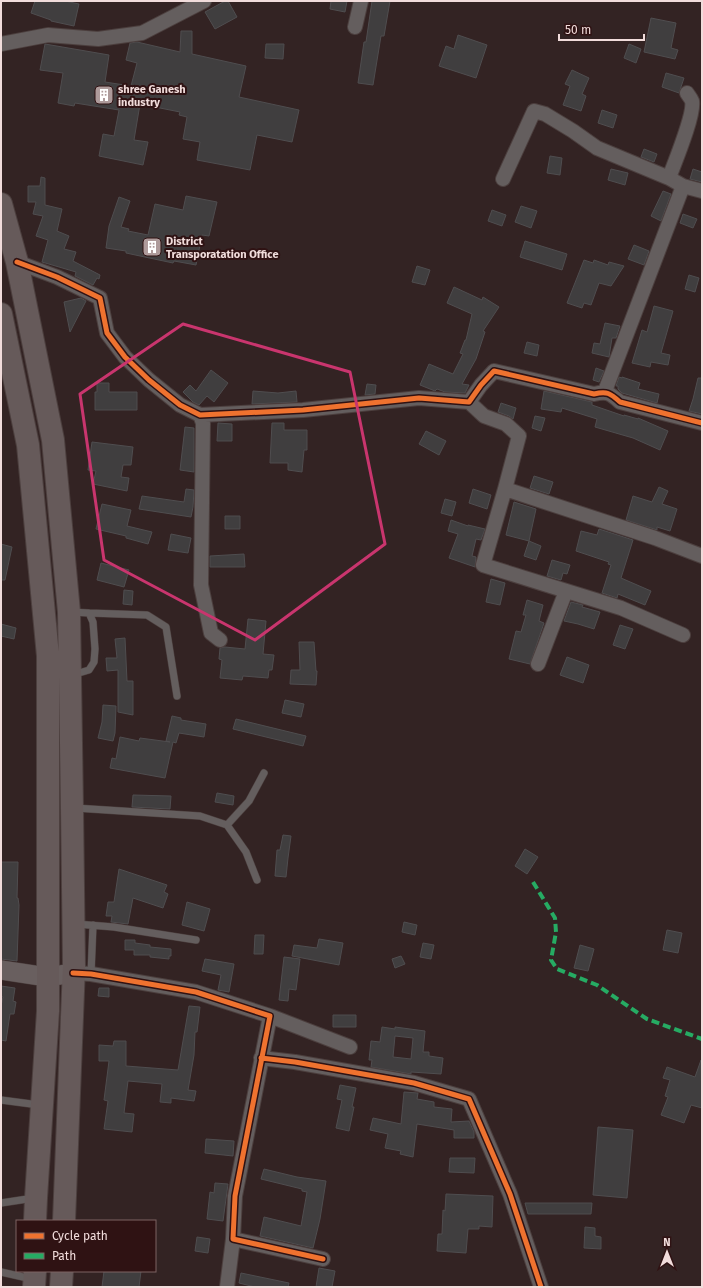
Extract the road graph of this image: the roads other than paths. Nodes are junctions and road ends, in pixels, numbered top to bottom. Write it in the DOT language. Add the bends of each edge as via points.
graph roads {
  1 [pos="204,1"];
  2 [pos="361,1"];
  3 [pos="355,27"];
  4 [pos="1,44"];
  5 [pos="687,93"];
  6 [pos="669,178"];
  7 [pos="503,179"];
  8 [pos="683,186"];
  9 [pos="702,191"];
  10 [pos="1,204"];
  11 [pos="18,262"];
  12 [pos="1,314"];
  13 [pos="605,392"];
  14 [pos="469,402"];
  15 [pos="200,415"];
  16 [pos="702,423"];
  17 [pos="505,489"];
  18 [pos="702,556"];
  19 [pos="566,591"];
  20 [pos="79,613"];
  21 [pos="683,635"];
  22 [pos="220,640"];
  23 [pos="538,664"];
  24 [pos="177,696"];
  25 [pos="264,773"];
  26 [pos="72,808"];
  27 [pos="227,825"];
  28 [pos="257,880"];
  29 [pos="83,924"];
  30 [pos="196,940"];
  31 [pos="1,970"];
  32 [pos="82,974"];
  33 [pos="47,977"];
  34 [pos="270,1016"];
  35 [pos="350,1047"];
  36 [pos="261,1058"];
  37 [pos="1,1100"];
  38 [pos="42,1105"];
  39 [pos="36,1198"];
  40 [pos="1,1203"];
  41 [pos="35,1220"];
  42 [pos="64,1220"];
  43 [pos="233,1239"];
  44 [pos="323,1259"];
  45 [pos="1,1272"];
  46 [pos="35,1279"];
  47 [pos="227,1287"];
  48 [pos="541,1287"];
  1 -- 4 [label="street" via="142,33 98,39 48,35"];
  2 -- 3 [label="street"];
  5 -- 6 [label="street" via="692,100 692,109"];
  6 -- 7 [label="street" via="597,148 545,114 534,111"];
  6 -- 8 [label="street"];
  8 -- 9 [label="street"];
  8 -- 13 [label="street"];
  10 -- 11 [label="highway"];
  11 -- 15 [label="street" via="100,298 107,333 125,357 180,405"];
  11 -- 20 [label="highway" via="53,440"];
  12 -- 33 [label="highway" via="28,445 48,656"];
  13 -- 14 [label="street" via="594,394 494,371"];
  13 -- 16 [label="street" via="620,402"];
  14 -- 15 [label="street" via="419,398 302,410"];
  14 -- 17 [label="street" via="484,416 506,424 519,436"];
  15 -- 22 [label="street" via="203,423 202,585 211,633"];
  17 -- 18 [label="street"];
  17 -- 19 [label="street" via="483,565"];
  19 -- 21 [label="street" via="621,608"];
  19 -- 23 [label="street"];
  20 -- 24 [label="lane" via="147,615 166,627"];
  20 -- 26 [label="highway" via="70,676"];
  25 -- 27 [label="lane" via="249,801"];
  26 -- 27 [label="lane" via="200,816"];
  26 -- 29 [label="highway"];
  27 -- 28 [label="lane" via="246,852"];
  29 -- 30 [label="lane"];
  29 -- 32 [label="highway"];
  31 -- 33 [label="main road"];
  32 -- 33 [label="main road"];
  32 -- 34 [label="street" via="196,992"];
  32 -- 42 [label="highway"];
  33 -- 38 [label="highway" via="48,1011"];
  34 -- 35 [label="street"];
  34 -- 36 [label="street"];
  36 -- 43 [label="street" via="235,1196"];
  36 -- 48 [label="street" via="414,1083 469,1099 510,1194"];
  37 -- 38 [label="lane"];
  38 -- 39 [label="highway"];
  39 -- 40 [label="lane"];
  39 -- 41 [label="highway"];
  43 -- 44 [label="street"];
  43 -- 47 [label="street"];
  45 -- 46 [label="lane"];
}
